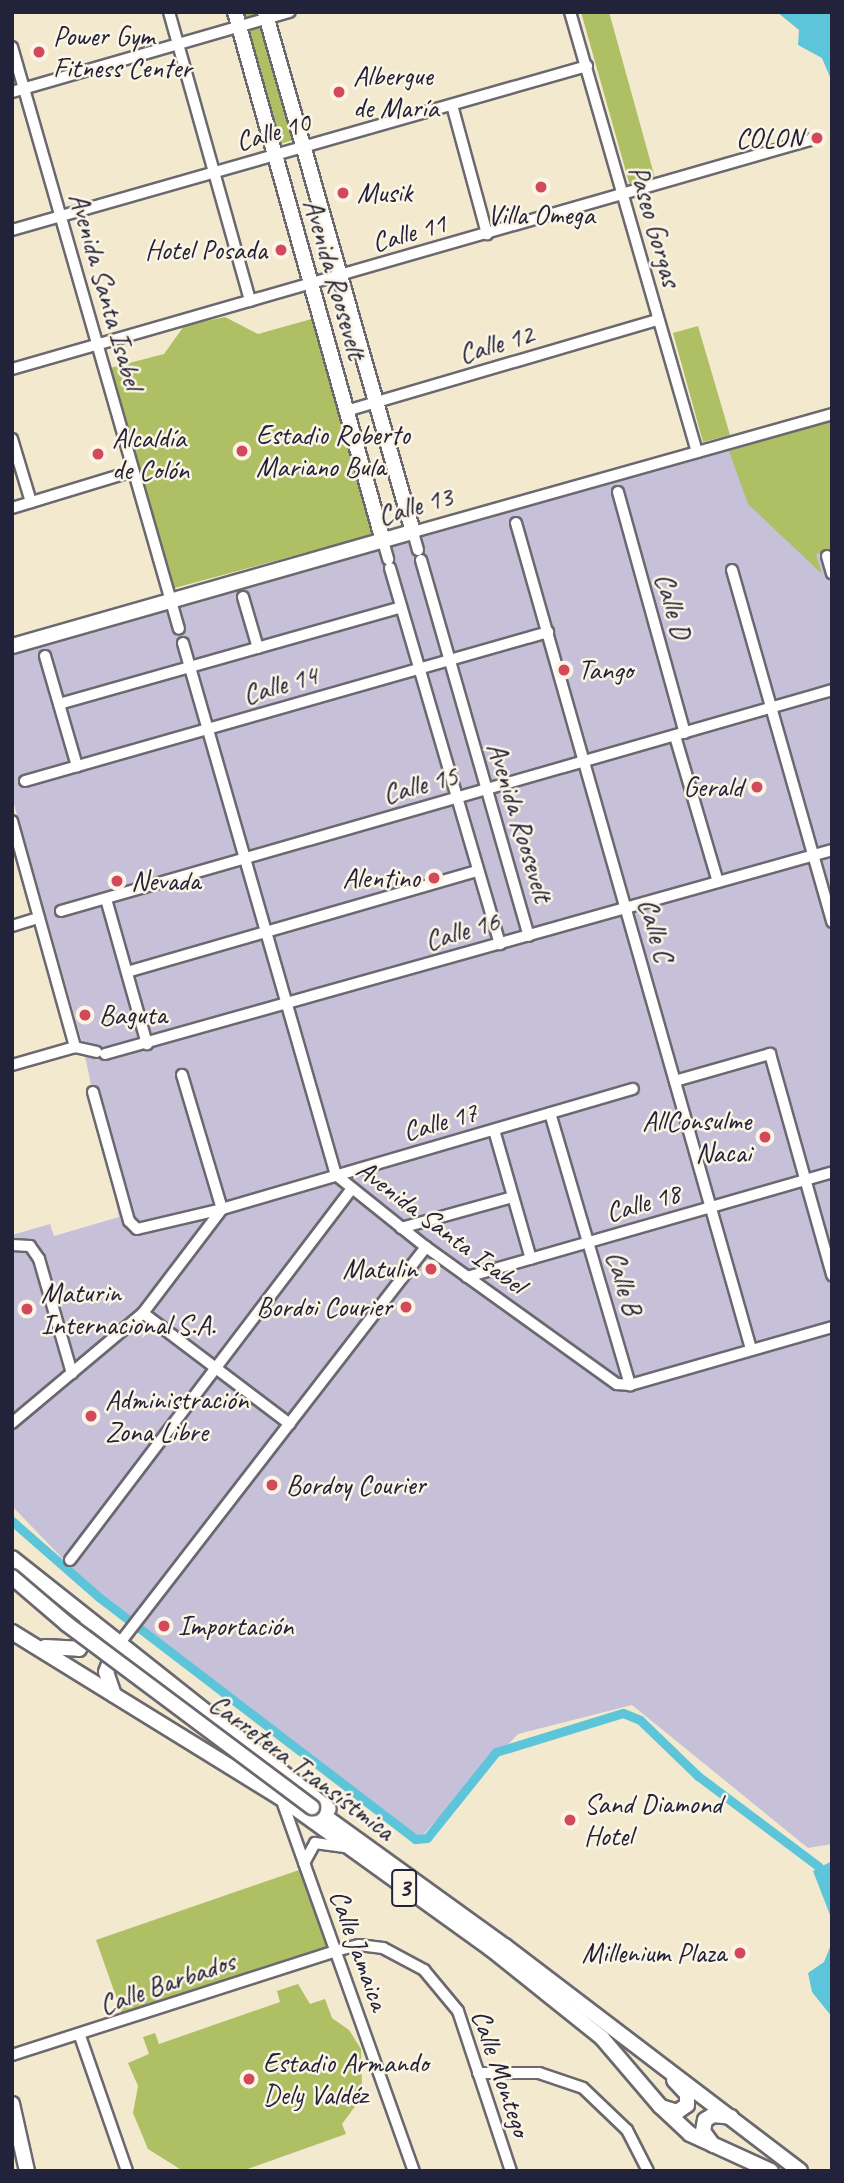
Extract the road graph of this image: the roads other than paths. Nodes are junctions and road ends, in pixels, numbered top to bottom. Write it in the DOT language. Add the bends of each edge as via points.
graph roads {
  1 [pos="169,12"];
  2 [pos="290,12"];
  3 [pos="570,12"];
  4 [pos="266,16"];
  5 [pos="237,20"];
  6 [pos="178,43"];
  7 [pos="12,47"];
  8 [pos="587,66"];
  9 [pos="24,88"];
  10 [pos="12,92"];
  11 [pos="452,105"];
  12 [pos="817,138"];
  13 [pos="303,147"];
  14 [pos="275,155"];
  15 [pos="215,172"];
  16 [pos="622,194"];
  17 [pos="61,216"];
  18 [pos="12,230"];
  19 [pos="487,234"];
  20 [pos="340,276"];
  21 [pos="311,284"];
  22 [pos="250,301"];
  23 [pos="658,320"];
  24 [pos="98,345"];
  25 [pos="12,369"];
  26 [pos="376,402"];
  27 [pos="346,411"];
  28 [pos="832,414"];
  29 [pos="12,439"];
  30 [pos="697,452"];
  31 [pos="134,471"];
  32 [pos="616,484"];
  33 [pos="31,502"];
  34 [pos="12,508"];
  35 [pos="513,514"];
  36 [pos="413,532"];
  37 [pos="383,541"];
  38 [pos="827,556"];
  39 [pos="732,570"];
  40 [pos="832,573"];
  41 [pos="243,597"];
  42 [pos="171,601"];
  43 [pos="401,607"];
  44 [pos="179,629"];
  45 [pos="548,632"];
  46 [pos="183,643"];
  47 [pos="12,646"];
  48 [pos="258,648"];
  49 [pos="45,656"];
  50 [pos="447,662"];
  51 [pos="190,667"];
  52 [pos="418,669"];
  53 [pos="832,690"];
  54 [pos="59,704"];
  55 [pos="771,708"];
  56 [pos="208,729"];
  57 [pos="680,734"];
  58 [pos="584,762"];
  59 [pos="78,766"];
  60 [pos="25,781"];
  61 [pos="485,792"];
  62 [pos="456,798"];
  63 [pos="12,821"];
  64 [pos="832,850"];
  65 [pos="812,856"];
  66 [pos="245,859"];
  67 [pos="478,871"];
  68 [pos="718,882"];
  69 [pos="106,899"];
  70 [pos="626,908"];
  71 [pos="61,911"];
  72 [pos="39,918"];
  73 [pos="832,922"];
  74 [pos="12,926"];
  75 [pos="266,932"];
  76 [pos="529,936"];
  77 [pos="500,944"];
  78 [pos="127,972"];
  79 [pos="287,1004"];
  80 [pos="148,1044"];
  81 [pos="75,1047"];
  82 [pos="12,1065"];
  83 [pos="182,1075"];
  84 [pos="675,1081"];
  85 [pos="634,1090"];
  86 [pos="93,1092"];
  87 [pos="550,1114"];
  88 [pos="494,1130"];
  89 [pos="832,1172"];
  90 [pos="336,1175"];
  91 [pos="805,1180"];
  92 [pos="352,1189"];
  93 [pos="513,1197"];
  94 [pos="710,1207"];
  95 [pos="222,1209"];
  96 [pos="401,1228"];
  97 [pos="588,1242"];
  98 [pos="12,1245"];
  99 [pos="426,1247"];
  100 [pos="531,1259"];
  101 [pos="832,1275"];
  102 [pos="467,1277"];
  103 [pos="143,1313"];
  104 [pos="832,1327"];
  105 [pos="751,1349"];
  106 [pos="216,1368"];
  107 [pos="72,1373"];
  108 [pos="630,1385"];
  109 [pos="12,1423"];
  110 [pos="290,1424"];
  111 [pos="12,1558"];
  112 [pos="69,1560"];
  113 [pos="12,1577"];
  114 [pos="80,1615"];
  115 [pos="12,1632"];
  116 [pos="31,1643"];
  117 [pos="119,1644"];
  118 [pos="114,1695"];
  119 [pos="281,1798"];
  120 [pos="352,1852"];
  121 [pos="303,1863"];
  122 [pos="396,1868"];
  123 [pos="335,1951"];
  124 [pos="80,2036"];
  125 [pos="641,2048"];
  126 [pos="12,2055"];
  127 [pos="478,2073"];
  128 [pos="12,2105"];
  129 [pos="660,2106"];
  130 [pos="733,2117"];
  131 [pos="715,2147"];
  132 [pos="28,2168"];
  133 [pos="127,2171"];
  134 [pos="414,2171"];
  135 [pos="511,2171"];
  136 [pos="648,2171"];
  137 [pos="771,2171"];
  138 [pos="800,2171"];
  1 -- 6 [label="street"];
  2 -- 4 [label="street"];
  3 -- 8 [label="street, Paseo Gorgas"];
  4 -- 5 [label="street"];
  4 -- 13 [label="main road, Avenida Roosevelt"];
  5 -- 6 [label="street"];
  5 -- 14 [label="main road, Avenida Roosevelt"];
  6 -- 9 [label="street"];
  6 -- 15 [label="street"];
  7 -- 9 [label="street, Avenida Santa Isabel"];
  8 -- 11 [label="street, Calle 10"];
  8 -- 16 [label="street, Paseo Gorgas"];
  9 -- 10 [label="street"];
  9 -- 17 [label="street, Avenida Santa Isabel"];
  11 -- 13 [label="street, Calle 10"];
  11 -- 19 [label="street"];
  12 -- 16 [label="street, Calle 11"];
  13 -- 14 [label="street, Calle 10"];
  13 -- 20 [label="main road, Avenida Roosevelt"];
  14 -- 15 [label="street, Calle 10"];
  14 -- 21 [label="main road, Avenida Roosevelt"];
  15 -- 17 [label="street, Calle 10"];
  15 -- 22 [label="street"];
  16 -- 19 [label="street, Calle 11"];
  16 -- 23 [label="street, Paseo Gorgas"];
  17 -- 18 [label="street, Calle 10"];
  17 -- 24 [label="street, Avenida Santa Isabel"];
  19 -- 20 [label="street, Calle 11"];
  20 -- 21 [label="street, Calle 11"];
  20 -- 26 [label="main road, Avenida Roosevelt"];
  21 -- 22 [label="street, Calle 11"];
  21 -- 27 [label="main road, Avenida Roosevelt"];
  22 -- 24 [label="street, Calle 11"];
  23 -- 26 [label="street, Calle 12"];
  23 -- 30 [label="street, Paseo Gorgas"];
  24 -- 25 [label="street, Calle 11"];
  24 -- 31 [label="street, Avenida Santa Isabel"];
  26 -- 27 [label="street, Calle 12"];
  26 -- 36 [label="main road, Avenida Roosevelt"];
  27 -- 37 [label="main road, Avenida Roosevelt"];
  28 -- 30 [label="street, Calle 13"];
  29 -- 33 [label="street"];
  30 -- 32 [label="street, Calle 13"];
  31 -- 33 [label="street"];
  31 -- 42 [label="street, Avenida Santa Isabel"];
  32 -- 35 [label="street, Calle 13"];
  32 -- 57 [label="street, Calle D"];
  33 -- 34 [label="street"];
  35 -- 36 [label="street, Calle 13"];
  35 -- 45 [label="street, Calle C"];
  36 -- 37 [label="main road, Calle 13"];
  36 -- 50 [label="street, Avenida Roosevelt"];
  37 -- 42 [label="main road, Calle 13"];
  37 -- 43 [label="street, Avenida Roosevelt"];
  38 -- 40 [label="street"];
  39 -- 55 [label="street"];
  41 -- 48 [label="street"];
  42 -- 44 [label="street, Avenida Santa Isabel"];
  42 -- 47 [label="main road, Calle 13"];
  43 -- 48 [label="street"];
  43 -- 52 [label="street, Avenida Roosevelt"];
  45 -- 50 [label="street, Calle 14"];
  45 -- 58 [label="street, Calle C"];
  46 -- 51 [label="street, Avenida Santa Isabel"];
  48 -- 51 [label="street"];
  49 -- 54 [label="street"];
  50 -- 52 [label="street, Calle 14"];
  50 -- 61 [label="street, Avenida Roosevelt"];
  51 -- 54 [label="street"];
  51 -- 56 [label="street, Avenida Santa Isabel"];
  52 -- 56 [label="street, Calle 14"];
  52 -- 62 [label="street, Avenida Roosevelt"];
  53 -- 55 [label="street, Calle 15"];
  54 -- 59 [label="street"];
  55 -- 57 [label="street, Calle 15"];
  55 -- 65 [label="street"];
  56 -- 59 [label="street, Calle 14"];
  56 -- 66 [label="street, Avenida Santa Isabel"];
  57 -- 58 [label="street, Calle 15"];
  57 -- 68 [label="street, Calle D"];
  58 -- 61 [label="street, Calle 15"];
  58 -- 70 [label="street, Calle C"];
  59 -- 60 [label="street, Calle 14"];
  61 -- 62 [label="street, Calle 15"];
  61 -- 76 [label="street, Avenida Roosevelt"];
  62 -- 66 [label="street, Calle 15"];
  62 -- 67 [label="street, Avenida Roosevelt"];
  63 -- 72 [label="street"];
  64 -- 65 [label="street, Calle 16"];
  65 -- 68 [label="street, Calle 16"];
  65 -- 73 [label="street"];
  66 -- 69 [label="street, Calle 15"];
  66 -- 75 [label="street, Avenida Santa Isabel"];
  67 -- 75 [label="street"];
  67 -- 77 [label="street, Avenida Roosevelt"];
  68 -- 70 [label="street, Calle 16"];
  69 -- 71 [label="street, Calle 15"];
  69 -- 78 [label="street"];
  70 -- 76 [label="street, Calle 16"];
  70 -- 84 [label="street, Calle C"];
  72 -- 74 [label="street"];
  72 -- 81 [label="street"];
  75 -- 78 [label="street"];
  75 -- 79 [label="street, Avenida Santa Isabel"];
  76 -- 77 [label="street, Calle 16"];
  77 -- 79 [label="street, Calle 16"];
  78 -- 80 [label="street"];
  79 -- 80 [label="street, Calle 16"];
  79 -- 90 [label="street, Avenida Santa Isabel"];
  80 -- 81 [label="street, Calle 16" via="100,1053"];
  81 -- 82 [label="street, Calle 16"];
  83 -- 95 [label="street"];
  84 -- 91 [label="street" via="770,1054"];
  84 -- 94 [label="street, Calle C"];
  85 -- 87 [label="street, Calle 17"];
  86 -- 95 [label="street, Calle 17" via="129,1221 137,1229"];
  87 -- 88 [label="street, Calle 17"];
  87 -- 97 [label="street, Calle B"];
  88 -- 90 [label="street, Calle 17"];
  88 -- 93 [label="street"];
  89 -- 91 [label="street, Calle 18"];
  90 -- 92 [label="street, Avenida Santa Isabel"];
  90 -- 95 [label="street, Calle 17"];
  91 -- 94 [label="street, Calle 18"];
  91 -- 101 [label="street"];
  92 -- 96 [label="street, Avenida Santa Isabel"];
  92 -- 106 [label="street"];
  93 -- 96 [label="street"];
  93 -- 100 [label="street"];
  94 -- 97 [label="street, Calle 18"];
  94 -- 105 [label="street, Calle C"];
  95 -- 103 [label="street"];
  96 -- 99 [label="street, Avenida Santa Isabel"];
  97 -- 100 [label="street, Calle 18"];
  97 -- 108 [label="street, Calle B"];
  98 -- 107 [label="street" via="30,1246 39,1259"];
  99 -- 102 [label="street, Avenida Santa Isabel"];
  99 -- 110 [label="street"];
  100 -- 102 [label="street, Calle 18"];
  102 -- 108 [label="street, Avenida Santa Isabel" via="606,1379"];
  103 -- 106 [label="street"];
  103 -- 107 [label="street"];
  104 -- 105 [label="street"];
  105 -- 108 [label="street"];
  106 -- 110 [label="street"];
  106 -- 112 [label="street"];
  107 -- 109 [label="street"];
  110 -- 117 [label="street"];
  111 -- 114 [label="main road"];
  113 -- 122 [label="main road, Carretera Transístmica / 3, bridge" via="67,1624"];
  114 -- 116 [label="main road" via="85,1637 79,1649 58,1651"];
  114 -- 117 [label="main road"];
  115 -- 116 [label="main road, Carretera Transístmica / 3"];
  116 -- 118 [label="main road, Carretera Transístmica / 3"];
  117 -- 118 [label="main road" via="106,1672"];
  117 -- 122 [label="main road" via="370,1841"];
  118 -- 119 [label="main road, Carretera Transístmica / 3"];
  119 -- 120 [label="main road, Carretera Transístmica / 3"];
  119 -- 121 [label="street, Calle Jamaica"];
  120 -- 121 [label="street, Calle Jamaica" via="335,1843 315,1843"];
  120 -- 129 [label="main road, Carretera Transístmica / 3" via="491,1949 602,2038"];
  121 -- 123 [label="street, Calle Jamaica"];
  122 -- 125 [label="main road, Carretera Transístmica / 3"];
  123 -- 124 [label="street, Calle Barbados"];
  123 -- 127 [label="street, Calle Montego" via="359,1945 383,1948 424,1970 458,2011"];
  123 -- 134 [label="street, Calle Jamaica"];
  124 -- 126 [label="street, Calle Barbados"];
  124 -- 133 [label="street"];
  125 -- 129 [label="main road" via="687,2094 687,2105 679,2112"];
  125 -- 130 [label="main road, Carretera Transístmica / 3"];
  127 -- 135 [label="street, Calle Montego"];
  127 -- 136 [label="street" via="531,2072 583,2088 627,2130"];
  128 -- 132 [label="main road"];
  129 -- 131 [label="main road, Carretera Transístmica / 3" via="690,2134"];
  130 -- 131 [label="main road" via="713,2115 704,2122 704,2134"];
  130 -- 138 [label="main road, Carretera Transístmica / 3"];
  131 -- 137 [label="main road, Carretera Transístmica / 3"];
}
